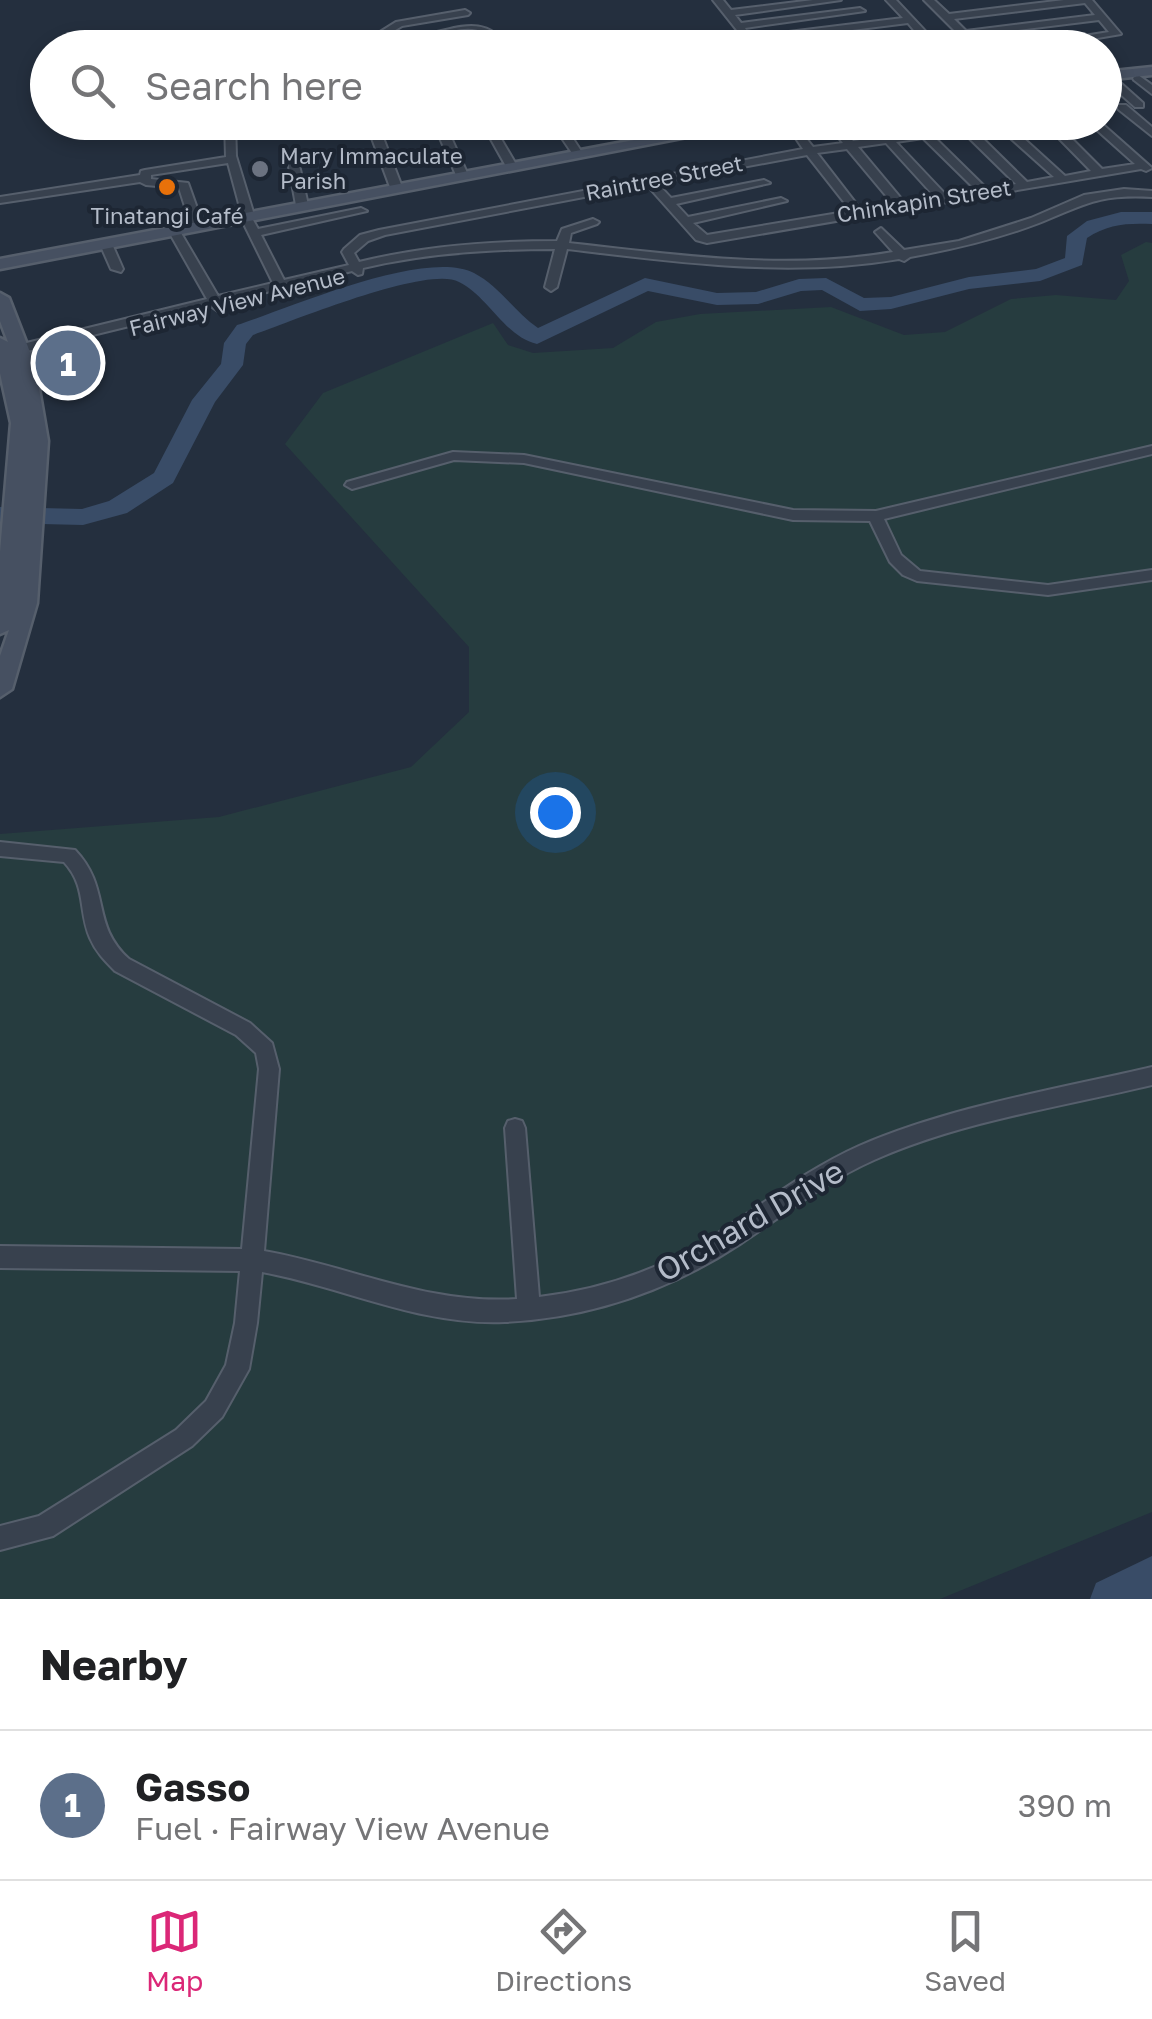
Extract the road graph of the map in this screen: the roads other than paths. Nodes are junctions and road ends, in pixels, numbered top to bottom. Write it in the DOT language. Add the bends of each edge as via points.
graph roads {
  1 [pos="720,0"];
  2 [pos="836,0"];
  3 [pos="849,0"];
  4 [pos="931,0"];
  5 [pos="1087,0"];
  6 [pos="893,2"];
  7 [pos="860,11"];
  8 [pos="465,13"];
  9 [pos="730,14"];
  10 [pos="1102,16"];
  11 [pos="950,17"];
  12 [pos="910,20"];
  13 [pos="873,24"];
  14 [pos="739,26"];
  15 [pos="388,30"];
  16 [pos="455,30"];
  17 [pos="490,30"];
  18 [pos="742,30"];
  19 [pos="826,30"];
  20 [pos="875,30"];
  21 [pos="920,30"];
  22 [pos="961,30"];
  23 [pos="995,30"];
  24 [pos="1113,30"];
  25 [pos="1145,74"];
  26 [pos="1152,90"];
  27 [pos="1122,91"];
  28 [pos="1122,107"];
  29 [pos="1152,133"];
  30 [pos="231,140"];
  31 [pos="379,140"];
  32 [pos="446,140"];
  33 [pos="496,140"];
  34 [pos="568,140"];
  35 [pos="657,140"];
  36 [pos="802,140"];
  37 [pos="846,140"];
  38 [pos="880,140"];
  39 [pos="889,140"];
  40 [pos="930,140"];
  41 [pos="978,140"];
  42 [pos="1021,140"];
  43 [pos="1066,140"];
  44 [pos="1114,140"];
  45 [pos="849,144"];
  46 [pos="810,151"];
  47 [pos="578,154"];
  48 [pos="292,156"];
  49 [pos="232,159"];
  50 [pos="745,163"];
  51 [pos="511,166"];
  52 [pos="1147,168"];
  53 [pos="1099,172"];
  54 [pos="462,175"];
  55 [pos="144,178"];
  56 [pos="1062,178"];
  57 [pos="649,181"];
  58 [pos="764,182"];
  59 [pos="1024,184"];
  60 [pos="396,187"];
  61 [pos="982,191"];
  62 [pos="1152,194"];
  63 [pos="942,198"];
  64 [pos="0,200"];
  65 [pos="782,201"];
  66 [pos="668,202"];
  67 [pos="900,204"];
  68 [pos="302,205"];
  69 [pos="360,211"];
  70 [pos="856,212"];
  71 [pos="800,220"];
  72 [pos="685,221"];
  73 [pos="593,222"];
  74 [pos="250,223"];
  75 [pos="197,225"];
  76 [pos="174,230"];
  77 [pos="881,232"];
  78 [pos="106,244"];
  79 [pos="560,245"];
  80 [pos="904,257"];
  81 [pos="0,264"];
  82 [pos="356,267"];
  83 [pos="117,269"];
  84 [pos="280,284"];
  85 [pos="551,286"];
  86 [pos="0,298"];
  87 [pos="216,304"];
  88 [pos="11,349"];
  89 [pos="1152,450"];
  90 [pos="352,485"];
  91 [pos="876,516"];
  92 [pos="21,548"];
  93 [pos="1152,575"];
  94 [pos="0,626"];
  95 [pos="0,689"];
  96 [pos="0,849"];
  97 [pos="1152,1076"];
  98 [pos="515,1128"];
  99 [pos="0,1260"];
  100 [pos="253,1260"];
  101 [pos="529,1309"];
  102 [pos="0,1538"];
  1 -- 9 [label="street"];
  2 -- 9 [label="street"];
  3 -- 7 [label="street"];
  4 -- 6 [label="street"];
  4 -- 11 [label="street"];
  5 -- 10 [label="street"];
  5 -- 11 [label="street"];
  6 -- 12 [label="street"];
  7 -- 13 [label="street"];
  7 -- 14 [label="street"];
  8 -- 15 [label="street"];
  9 -- 14 [label="street"];
  10 -- 23 [label="street"];
  10 -- 24 [label="street"];
  11 -- 22 [label="street"];
  12 -- 13 [label="street"];
  12 -- 21 [label="street"];
  13 -- 19 [label="street"];
  13 -- 20 [label="street"];
  14 -- 18 [label="street"];
  16 -- 17 [label="street"];
  25 -- 26 [label="street"];
  27 -- 28 [label="street" via="1138,105"];
  28 -- 29 [label="street"];
  30 -- 49 [label="street"];
  31 -- 60 [label="street"];
  32 -- 54 [label="street"];
  33 -- 51 [label="street"];
  34 -- 47 [label="street"];
  35 -- 47 [label="main road"];
  36 -- 46 [label="street"];
  37 -- 45 [label="street"];
  38 -- 45 [label="street, Raintree Street"];
  39 -- 63 [label="street"];
  40 -- 61 [label="street"];
  41 -- 59 [label="street"];
  42 -- 56 [label="street"];
  43 -- 53 [label="street"];
  44 -- 52 [label="street"];
  45 -- 46 [label="street, Raintree Street"];
  45 -- 67 [label="street"];
  46 -- 50 [label="street, Raintree Street"];
  46 -- 70 [label="street"];
  47 -- 51 [label="main road"];
  48 -- 68 [label="street"];
  49 -- 55 [label="street" via="146,171"];
  49 -- 74 [label="street"];
  50 -- 57 [label="street, Raintree Street"];
  50 -- 58 [label="street"];
  51 -- 54 [label="main road"];
  52 -- 53 [label="street, Chinkapin Street"];
  53 -- 56 [label="street, Chinkapin Street"];
  54 -- 60 [label="main road"];
  55 -- 64 [label="street"];
  55 -- 75 [label="street" via="184,184"];
  56 -- 59 [label="street, Chinkapin Street"];
  57 -- 66 [label="street"];
  57 -- 82 [label="street, Raintree Street" via="383,232 353,245 348,252"];
  58 -- 65 [label="street"];
  58 -- 66 [label="street"];
  59 -- 61 [label="street, Chinkapin Street"];
  60 -- 68 [label="main road"];
  61 -- 63 [label="street, Chinkapin Street"];
  62 -- 80 [label="street, Fairway View Avenue" via="1084,198 1035,220"];
  63 -- 67 [label="street, Chinkapin Street"];
  65 -- 71 [label="street"];
  65 -- 72 [label="street"];
  66 -- 72 [label="street"];
  67 -- 70 [label="street, Chinkapin Street"];
  68 -- 74 [label="main road"];
  69 -- 74 [label="street"];
  70 -- 71 [label="street, Chinkapin Street"];
  71 -- 72 [label="street, Chinkapin Street" via="706,239"];
  73 -- 79 [label="street" via="572,226"];
  74 -- 75 [label="main road"];
  74 -- 84 [label="street"];
  75 -- 76 [label="main road"];
  76 -- 78 [label="main road"];
  76 -- 87 [label="street"];
  77 -- 80 [label="street"];
  78 -- 81 [label="main road"];
  78 -- 83 [label="street"];
  79 -- 80 [label="street, Fairway View Avenue" via="785,266"];
  79 -- 82 [label="street, Fairway View Avenue" via="493,245"];
  79 -- 85 [label="street"];
  82 -- 84 [label="street, Fairway View Avenue"];
  82 -- 87 [label="street, Fairway View Avenue"];
  84 -- 87 [label="street, Fairway View Avenue"];
  86 -- 88 [label="main road"];
  87 -- 88 [label="street, Fairway View Avenue"];
  88 -- 92 [label="main road" via="26,458"];
  89 -- 91 [label="street"];
  90 -- 91 [label="street" via="454,456 524,459 793,515"];
  91 -- 93 [label="street" via="892,555 917,576 1048,590"];
  92 -- 94 [label="main road"];
  92 -- 95 [label="main road" via="19,635"];
  96 -- 100 [label="street" via="69,855 87,875 104,952 265,1049 269,1098"];
  97 -- 101 [label="street, Orchard Drive" via="930,1131 866,1154 686,1264 634,1286"];
  98 -- 101 [label="street"];
  99 -- 100 [label="street, Orchard Drive"];
  100 -- 101 [label="street, Orchard Drive" via="417,1307"];
  100 -- 102 [label="street" via="237,1369 214,1409 184,1438 44,1527"];
}
